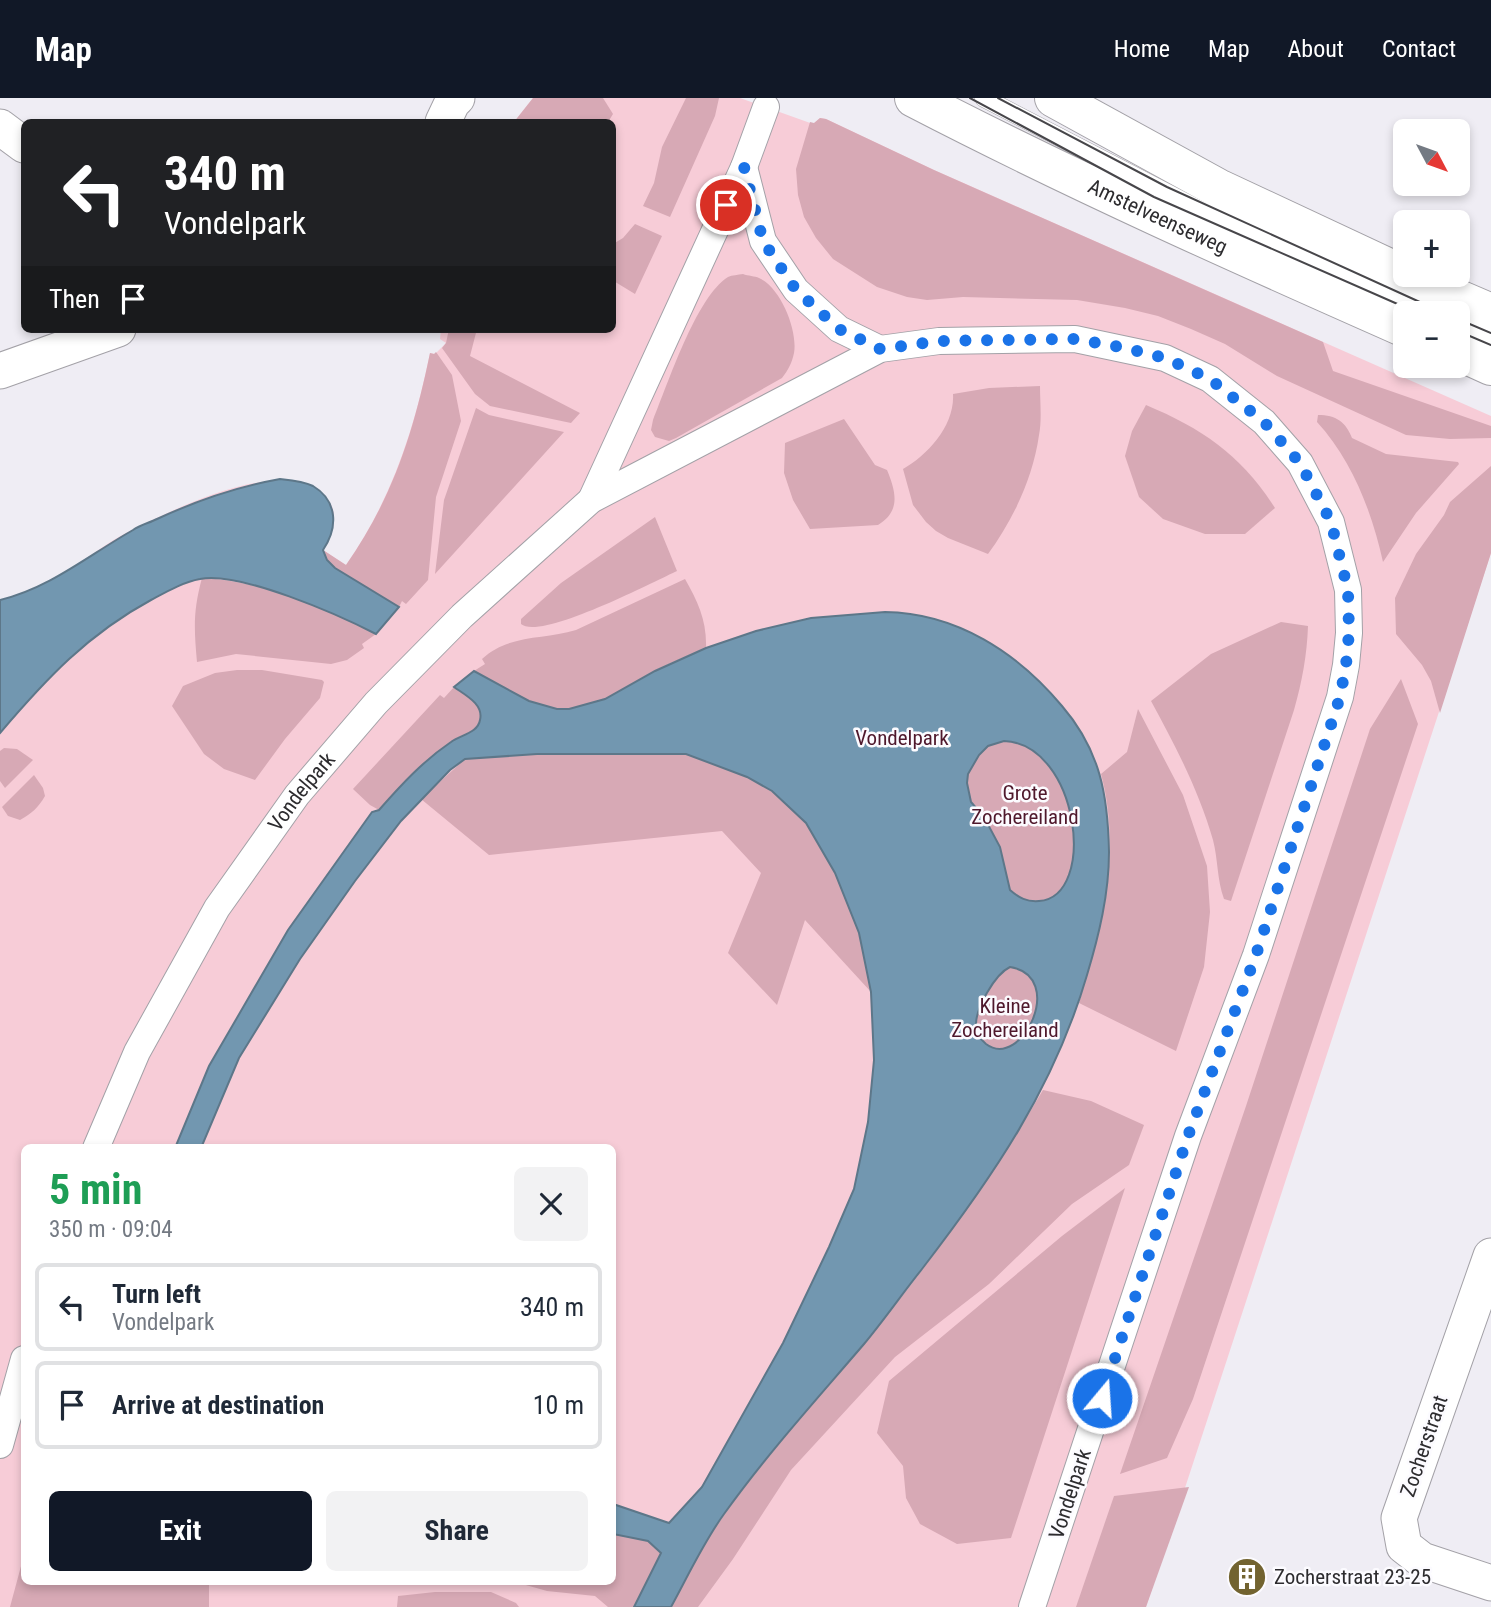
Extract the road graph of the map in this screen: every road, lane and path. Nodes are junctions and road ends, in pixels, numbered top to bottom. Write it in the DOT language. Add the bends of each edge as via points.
graph roads {
  1 [pos="914,98"];
  2 [pos="984,98"];
  3 [pos="1054,98"];
  4 [pos="766,107"];
  5 [pos="0,127"];
  6 [pos="21,143"];
  7 [pos="744,167"];
  8 [pos="1405,301"];
  9 [pos="1491,313"];
  10 [pos="1393,323"];
  11 [pos="1470,329"];
  12 [pos="107,333"];
  13 [pos="1491,339"];
  14 [pos="880,349"];
  15 [pos="1470,356"];
  16 [pos="1491,366"];
  17 [pos="0,371"];
  18 [pos="591,500"];
  19 [pos="98,1144"];
  20 [pos="1491,1256"];
  21 [pos="21,1370"];
  22 [pos="0,1445"];
  23 [pos="1491,1583"];
  24 [pos="1032,1607"];
  1 -- 10 [label="main road, Amstelveenseweg" via="1174,224"];
  2 -- 8 [label="lane, Amstelveenseweg" via="1199,210"];
  3 -- 9 [label="main road" via="1218,188"];
  4 -- 7 [label="street, Vondelpark"];
  5 -- 6 [label="street"];
  7 -- 14 [label="street" via="763,241 796,290 839,329"];
  7 -- 18 [label="street, Vondelpark"];
  11 -- 13 [label="lane"];
  12 -- 17 [label="street"];
  14 -- 18 [label="street, Vondelpark"];
  14 -- 24 [label="street, Vondelpark" via="939,341 1075,339 1165,358 1210,379 1264,422 1300,463 1331,522 1348,590 1349,633 1340,697"];
  15 -- 16 [label="main road"];
  18 -- 19 [label="street, Vondelpark" via="462,616 376,703 297,795 217,908 137,1052"];
  20 -- 23 [label="street, Zocherstraat" via="1399,1518 1404,1546 1422,1560"];
  21 -- 22 [label="street"];
}
